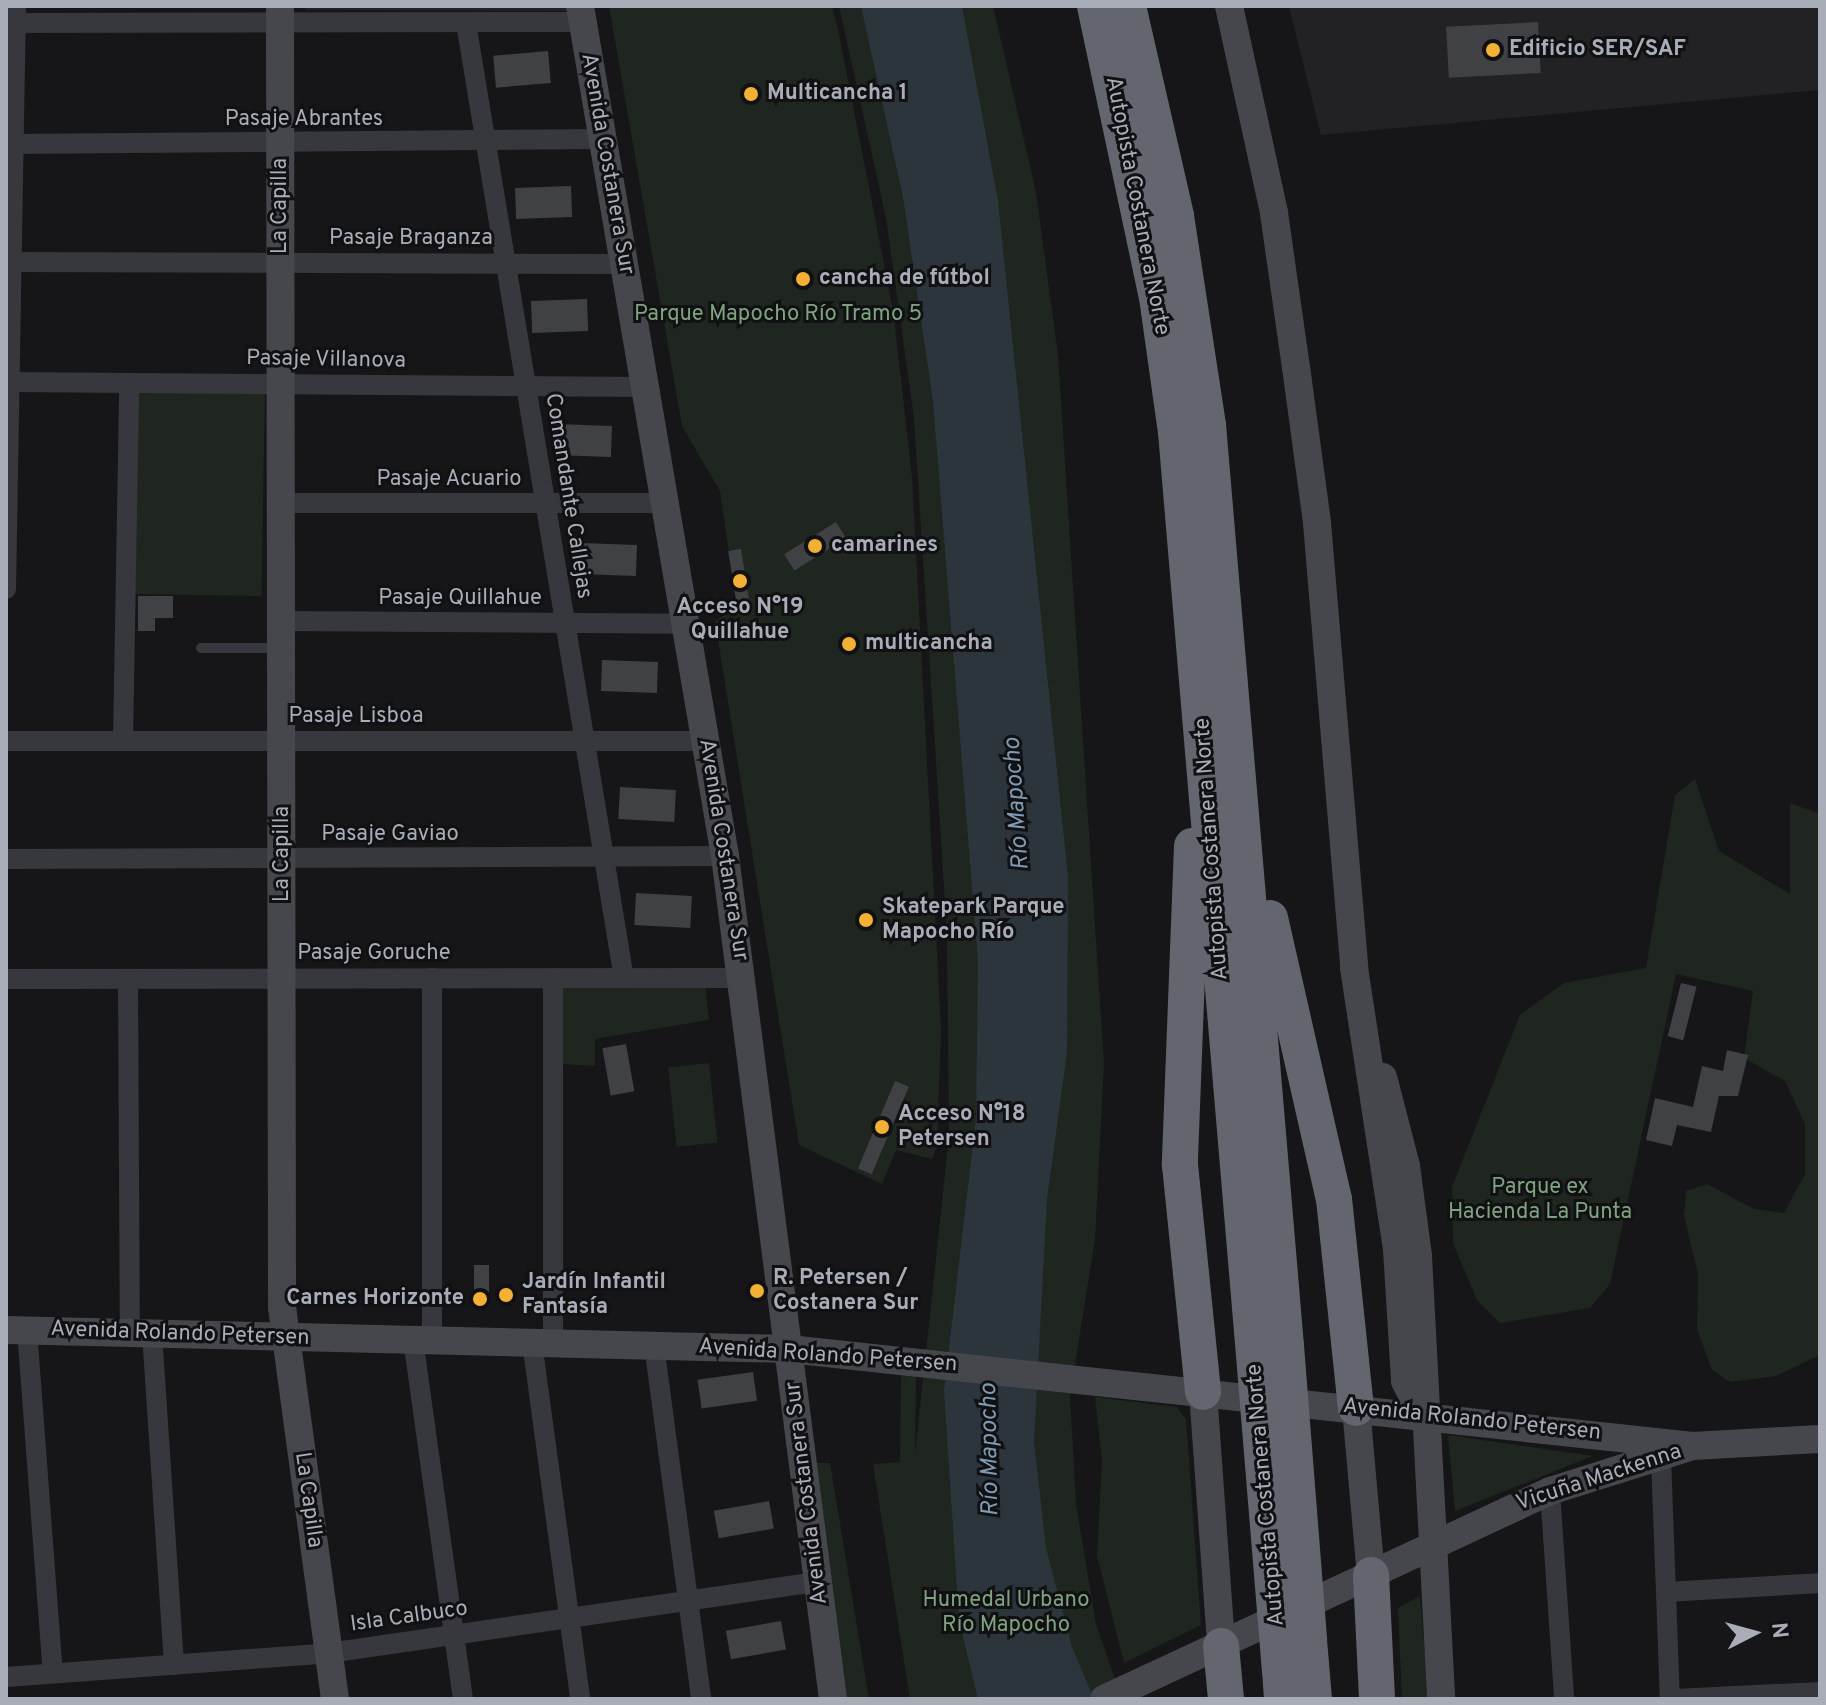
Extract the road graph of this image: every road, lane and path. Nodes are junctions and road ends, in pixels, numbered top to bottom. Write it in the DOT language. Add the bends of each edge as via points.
graph roads {
  1 [pos="1095,6"];
  2 [pos="1128,6"];
  3 [pos="1229,6"];
  4 [pos="581,14"];
  5 [pos="139,15"];
  6 [pos="280,15"];
  7 [pos="13,17"];
  8 [pos="466,23"];
  9 [pos="603,139"];
  10 [pos="486,143"];
  11 [pos="10,144"];
  12 [pos="280,144"];
  13 [pos="9,262"];
  14 [pos="281,263"];
  15 [pos="506,263"];
  16 [pos="624,264"];
  17 [pos="8,382"];
  18 [pos="129,383"];
  19 [pos="281,384"];
  20 [pos="526,386"];
  21 [pos="645,387"];
  22 [pos="282,503"];
  23 [pos="665,503"];
  24 [pos="545,504"];
  25 [pos="6,589"];
  26 [pos="564,623"];
  27 [pos="685,624"];
  28 [pos="282,635"];
  29 [pos="201,648"];
  30 [pos="1200,681"];
  31 [pos="1233,700"];
  32 [pos="6,741"];
  33 [pos="123,741"];
  34 [pos="283,741"];
  35 [pos="706,741"];
  36 [pos="584,742"];
  37 [pos="725,856"];
  38 [pos="6,859"];
  39 [pos="283,859"];
  40 [pos="604,859"];
  41 [pos="283,978"];
  42 [pos="432,978"];
  43 [pos="553,978"];
  44 [pos="624,978"];
  45 [pos="742,978"];
  46 [pos="6,979"];
  47 [pos="128,979"];
  48 [pos="16,1330"];
  49 [pos="141,1333"];
  50 [pos="285,1337"];
  51 [pos="422,1340"];
  52 [pos="542,1342"];
  53 [pos="654,1345"];
  54 [pos="789,1349"];
  55 [pos="1203,1392"];
  56 [pos="1356,1408"];
  57 [pos="1423,1417"];
  58 [pos="1820,1439"];
  59 [pos="1693,1446"];
  60 [pos="1661,1457"];
  61 [pos="1550,1491"];
  62 [pos="1434,1544"];
  63 [pos="1371,1575"];
  64 [pos="817,1582"];
  65 [pos="1820,1583"];
  66 [pos="1666,1592"];
  67 [pos="688,1603"];
  68 [pos="569,1618"];
  69 [pos="453,1634"];
  70 [pos="1221,1646"];
  71 [pos="329,1653"];
  72 [pos="174,1665"];
  73 [pos="53,1673"];
  74 [pos="6,1677"];
  75 [pos="1281,1685"];
  76 [pos="1820,1692"];
  77 [pos="335,1699"];
  78 [pos="463,1699"];
  79 [pos="580,1699"];
  80 [pos="701,1699"];
  81 [pos="833,1699"];
  82 [pos="1104,1699"];
  83 [pos="1226,1699"];
  84 [pos="1314,1699"];
  85 [pos="1377,1699"];
  86 [pos="1441,1699"];
  87 [pos="1564,1699"];
  88 [pos="1684,1699"];
  1 -- 30 [label="highway, Autopista Costanera Norte" via="1157,297"];
  2 -- 31 [label="highway, Autopista Costanera Norte" via="1198,343"];
  3 -- 57 [label="street" via="1274,213 1315,508 1354,968 1397,1249 1405,1381"];
  4 -- 8 [label="street"];
  4 -- 9 [label="street, Avenida Costanera Sur"];
  5 -- 6 [label="street"];
  5 -- 7 [label="street"];
  6 -- 8 [label="street"];
  6 -- 12 [label="street, La Capilla"];
  7 -- 11 [label="street"];
  8 -- 10 [label="street, Comandante Callejas"];
  9 -- 10 [label="street, Pasaje Abrantes"];
  9 -- 16 [label="street, Avenida Costanera Sur"];
  10 -- 12 [label="street, Pasaje Abrantes"];
  10 -- 15 [label="street, Comandante Callejas"];
  11 -- 12 [label="street, Pasaje Abrantes"];
  11 -- 13 [label="street"];
  12 -- 14 [label="street, La Capilla"];
  13 -- 14 [label="street, Pasaje Braganza"];
  13 -- 17 [label="street"];
  14 -- 15 [label="street, Pasaje Braganza"];
  14 -- 19 [label="street, La Capilla"];
  15 -- 16 [label="street, Pasaje Braganza"];
  15 -- 20 [label="street, Comandante Callejas"];
  16 -- 21 [label="street, Avenida Costanera Sur"];
  17 -- 18 [label="street, Pasaje Villanova"];
  17 -- 25 [label="street"];
  18 -- 19 [label="street, Pasaje Villanova"];
  18 -- 33 [label="street"];
  19 -- 20 [label="street, Pasaje Villanova"];
  19 -- 22 [label="street, La Capilla"];
  20 -- 21 [label="street, Pasaje Villanova"];
  20 -- 24 [label="street, Comandante Callejas"];
  21 -- 23 [label="street, Avenida Costanera Sur"];
  22 -- 24 [label="street, Pasaje Acuario"];
  22 -- 28 [label="street, La Capilla"];
  23 -- 24 [label="street, Pasaje Acuario"];
  23 -- 27 [label="street, Avenida Costanera Sur"];
  24 -- 26 [label="street, Comandante Callejas"];
  26 -- 27 [label="street, Pasaje Quillahue"];
  26 -- 28 [label="street, Pasaje Quillahue"];
  26 -- 36 [label="street, Comandante Callejas"];
  27 -- 35 [label="street, Avenida Costanera Sur"];
  28 -- 29 [label="lane"];
  28 -- 34 [label="street, La Capilla"];
  30 -- 55 [label="highway" via="1180,1165"];
  30 -- 75 [label="highway, Autopista Costanera Norte, bridge"];
  31 -- 56 [label="highway" via="1279,961 1334,1199"];
  31 -- 84 [label="highway, Autopista Costanera Norte, bridge"];
  32 -- 33 [label="street, Pasaje Lisboa"];
  33 -- 34 [label="street, Pasaje Lisboa"];
  34 -- 36 [label="street, Pasaje Lisboa"];
  34 -- 39 [label="street, La Capilla"];
  35 -- 36 [label="street, Pasaje Lisboa"];
  35 -- 37 [label="street, Avenida Costanera Sur"];
  36 -- 40 [label="street, Comandante Callejas"];
  37 -- 40 [label="street, Pasaje Gaviao"];
  37 -- 45 [label="street, Avenida Costanera Sur"];
  38 -- 39 [label="street, Pasaje Gaviao"];
  39 -- 40 [label="street, Pasaje Gaviao"];
  39 -- 41 [label="street, La Capilla"];
  40 -- 44 [label="street, Comandante Callejas"];
  41 -- 42 [label="street, Pasaje Goruche"];
  41 -- 47 [label="street, Pasaje Goruche"];
  41 -- 50 [label="street, La Capilla"];
  42 -- 43 [label="street, Pasaje Goruche"];
  42 -- 51 [label="street"];
  43 -- 44 [label="street, Pasaje Goruche"];
  43 -- 52 [label="street"];
  44 -- 45 [label="street, Pasaje Goruche"];
  45 -- 54 [label="street, Avenida Costanera Sur"];
  46 -- 47 [label="street, Pasaje Goruche"];
  47 -- 49 [label="street"];
  48 -- 49 [label="street, Avenida Rolando Petersen"];
  48 -- 73 [label="street"];
  49 -- 50 [label="street, Avenida Rolando Petersen"];
  49 -- 72 [label="street"];
  50 -- 51 [label="street, Avenida Rolando Petersen"];
  50 -- 71 [label="street, La Capilla"];
  51 -- 52 [label="street, Avenida Rolando Petersen"];
  51 -- 69 [label="street"];
  52 -- 53 [label="street, Avenida Rolando Petersen"];
  52 -- 68 [label="street"];
  53 -- 54 [label="street, Avenida Rolando Petersen"];
  53 -- 67 [label="street"];
  54 -- 55 [label="street, Avenida Rolando Petersen"];
  54 -- 64 [label="street, Avenida Costanera Sur"];
  55 -- 56 [label="street, Avenida Rolando Petersen"];
  55 -- 70 [label="street"];
  56 -- 57 [label="street, Avenida Rolando Petersen"];
  56 -- 63 [label="street"];
  57 -- 59 [label="street, Avenida Rolando Petersen"];
  57 -- 62 [label="street"];
  58 -- 59 [label="street, Vicuña Mackenna"];
  59 -- 60 [label="street, Vicuña Mackenna"];
  60 -- 61 [label="street, Vicuña Mackenna"];
  60 -- 66 [label="street"];
  61 -- 62 [label="street, Vicuña Mackenna"];
  61 -- 87 [label="street"];
  62 -- 63 [label="street, Vicuña Mackenna"];
  62 -- 86 [label="street"];
  63 -- 70 [label="street, Vicuña Mackenna"];
  63 -- 85 [label="highway"];
  64 -- 67 [label="street, Isla Calbuco"];
  64 -- 81 [label="street, Avenida Costanera Sur"];
  65 -- 66 [label="street"];
  66 -- 88 [label="street"];
  67 -- 68 [label="street, Isla Calbuco"];
  67 -- 80 [label="street"];
  68 -- 69 [label="street, Isla Calbuco"];
  68 -- 79 [label="street"];
  69 -- 71 [label="street, Isla Calbuco"];
  69 -- 78 [label="street"];
  70 -- 82 [label="street, Vicuña Mackenna"];
  70 -- 83 [label="highway"];
  71 -- 72 [label="street, Isla Calbuco"];
  71 -- 77 [label="street, La Capilla"];
  72 -- 73 [label="street, Isla Calbuco"];
  73 -- 74 [label="street, Isla Calbuco"];
  76 -- 88 [label="street"];
}
